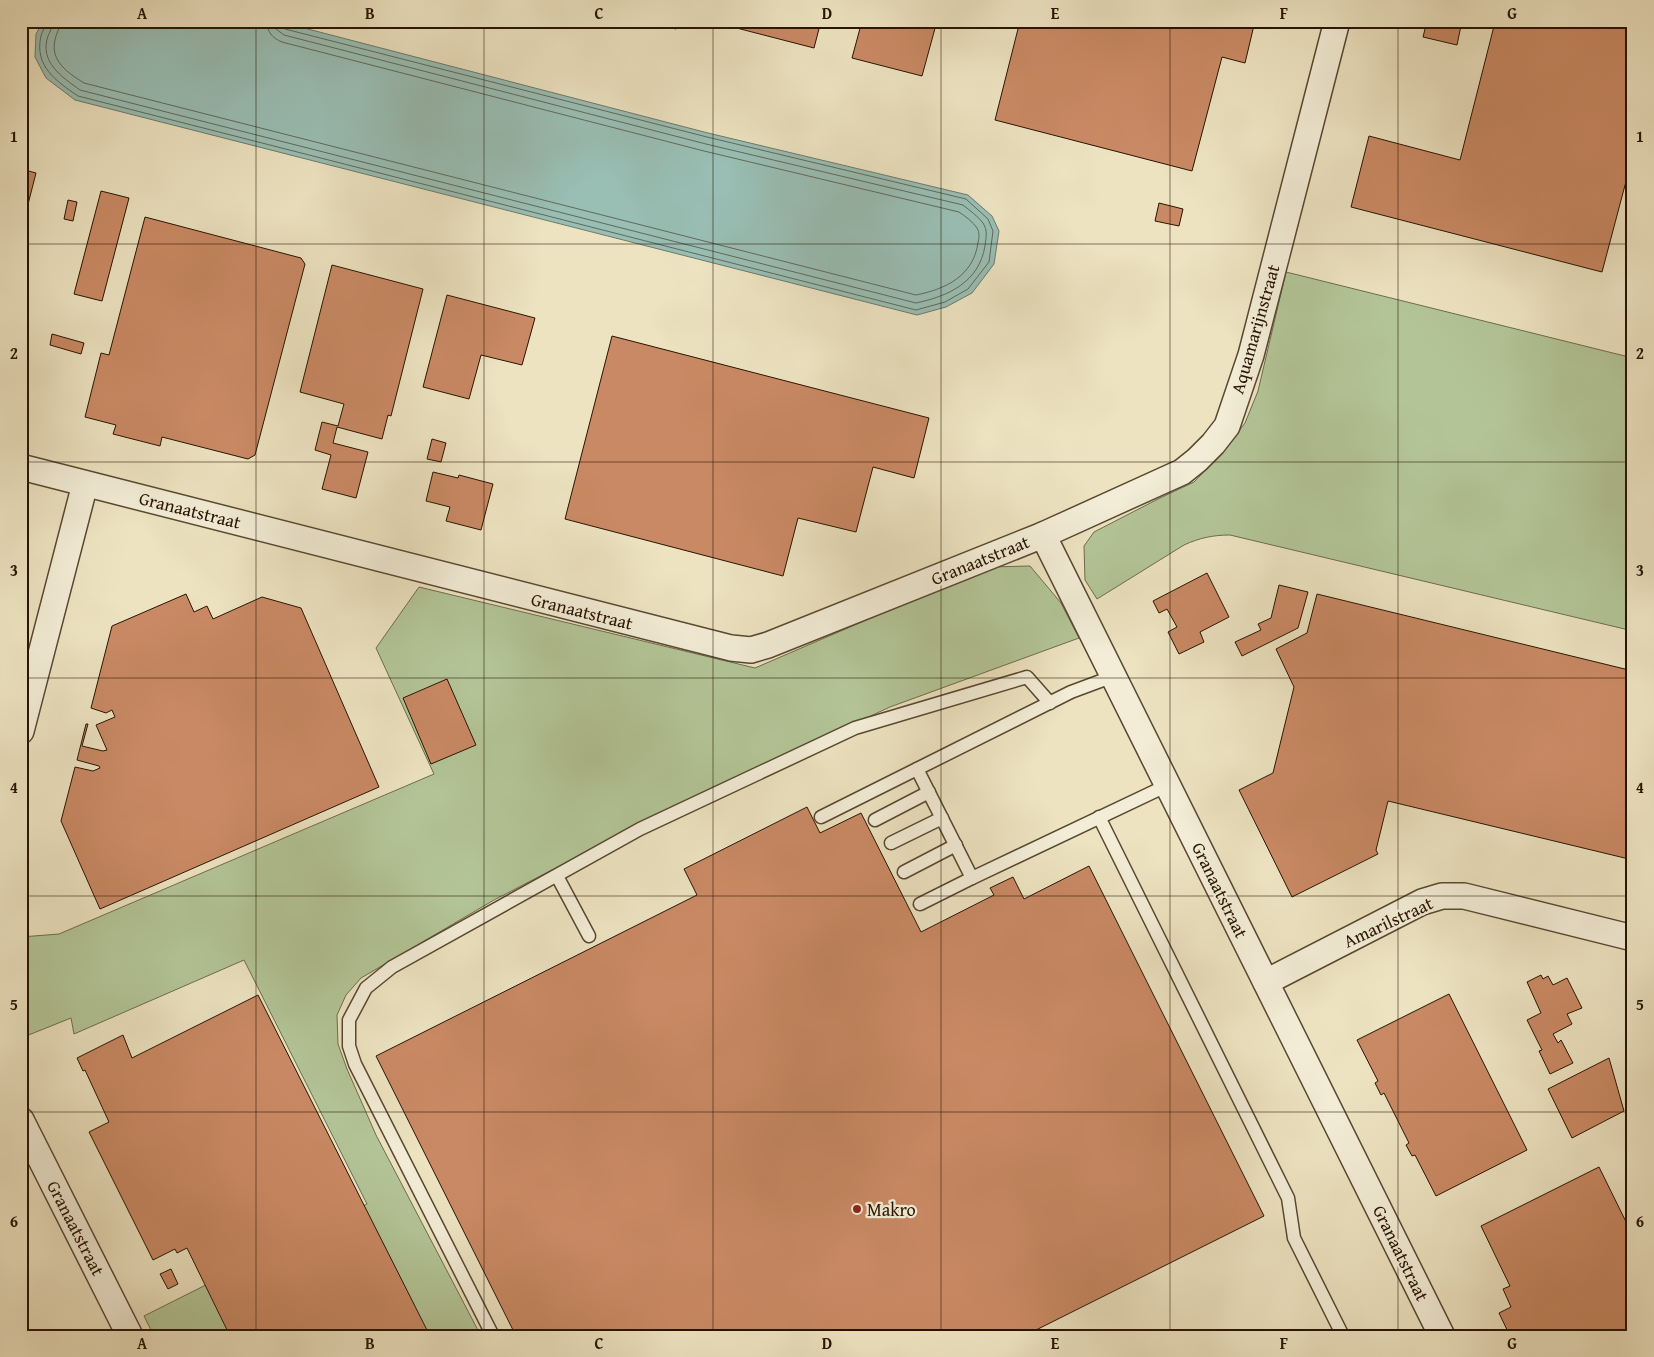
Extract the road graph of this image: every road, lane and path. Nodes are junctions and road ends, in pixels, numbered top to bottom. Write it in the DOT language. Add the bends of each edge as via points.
graph roads {
  1 [pos="1337,21"];
  2 [pos="21,467"];
  3 [pos="85,484"];
  4 [pos="1043,535"];
  5 [pos="1114,676"];
  6 [pos="1050,703"];
  7 [pos="21,731"];
  8 [pos="917,769"];
  9 [pos="1168,785"];
  10 [pos="929,792"];
  11 [pos="821,817"];
  12 [pos="1100,817"];
  13 [pos="942,818"];
  14 [pos="875,820"];
  15 [pos="891,843"];
  16 [pos="956,845"];
  17 [pos="904,872"];
  18 [pos="557,876"];
  19 [pos="972,878"];
  20 [pos="920,904"];
  21 [pos="589,936"];
  22 [pos="1633,938"];
  23 [pos="1266,982"];
  24 [pos="21,1120"];
  25 [pos="130,1336"];
  26 [pos="493,1336"];
  27 [pos="1343,1336"];
  28 [pos="1442,1336"];
  1 -- 4 [label="street, Aquamarijnstraat" via="1250,355 1226,426 1202,455 1182,472"];
  2 -- 3 [label="street, Granaatstraat"];
  3 -- 4 [label="street, Granaatstraat" via="731,648 751,650"];
  3 -- 7 [label="street"];
  4 -- 5 [label="street, Granaatstraat"];
  5 -- 6 [label="lane"];
  5 -- 9 [label="street, Granaatstraat"];
  6 -- 8 [label="lane"];
  6 -- 18 [label="lane" via="1027,677 855,728 640,830"];
  8 -- 10 [label="lane"];
  8 -- 11 [label="lane"];
  9 -- 12 [label="lane"];
  9 -- 23 [label="street, Granaatstraat"];
  10 -- 13 [label="lane"];
  10 -- 14 [label="lane"];
  12 -- 19 [label="lane"];
  12 -- 27 [label="lane" via="1288,1198 1294,1238"];
  13 -- 15 [label="lane"];
  13 -- 16 [label="lane"];
  16 -- 17 [label="lane"];
  16 -- 19 [label="lane"];
  18 -- 21 [label="lane"];
  18 -- 26 [label="lane" via="392,967 366,988 349,1020 349,1046 354,1064"];
  19 -- 20 [label="lane"];
  22 -- 23 [label="street, Amarilstraat" via="1464,896 1442,896 1422,902"];
  23 -- 28 [label="street, Granaatstraat"];
  24 -- 25 [label="street, Granaatstraat"];
}
